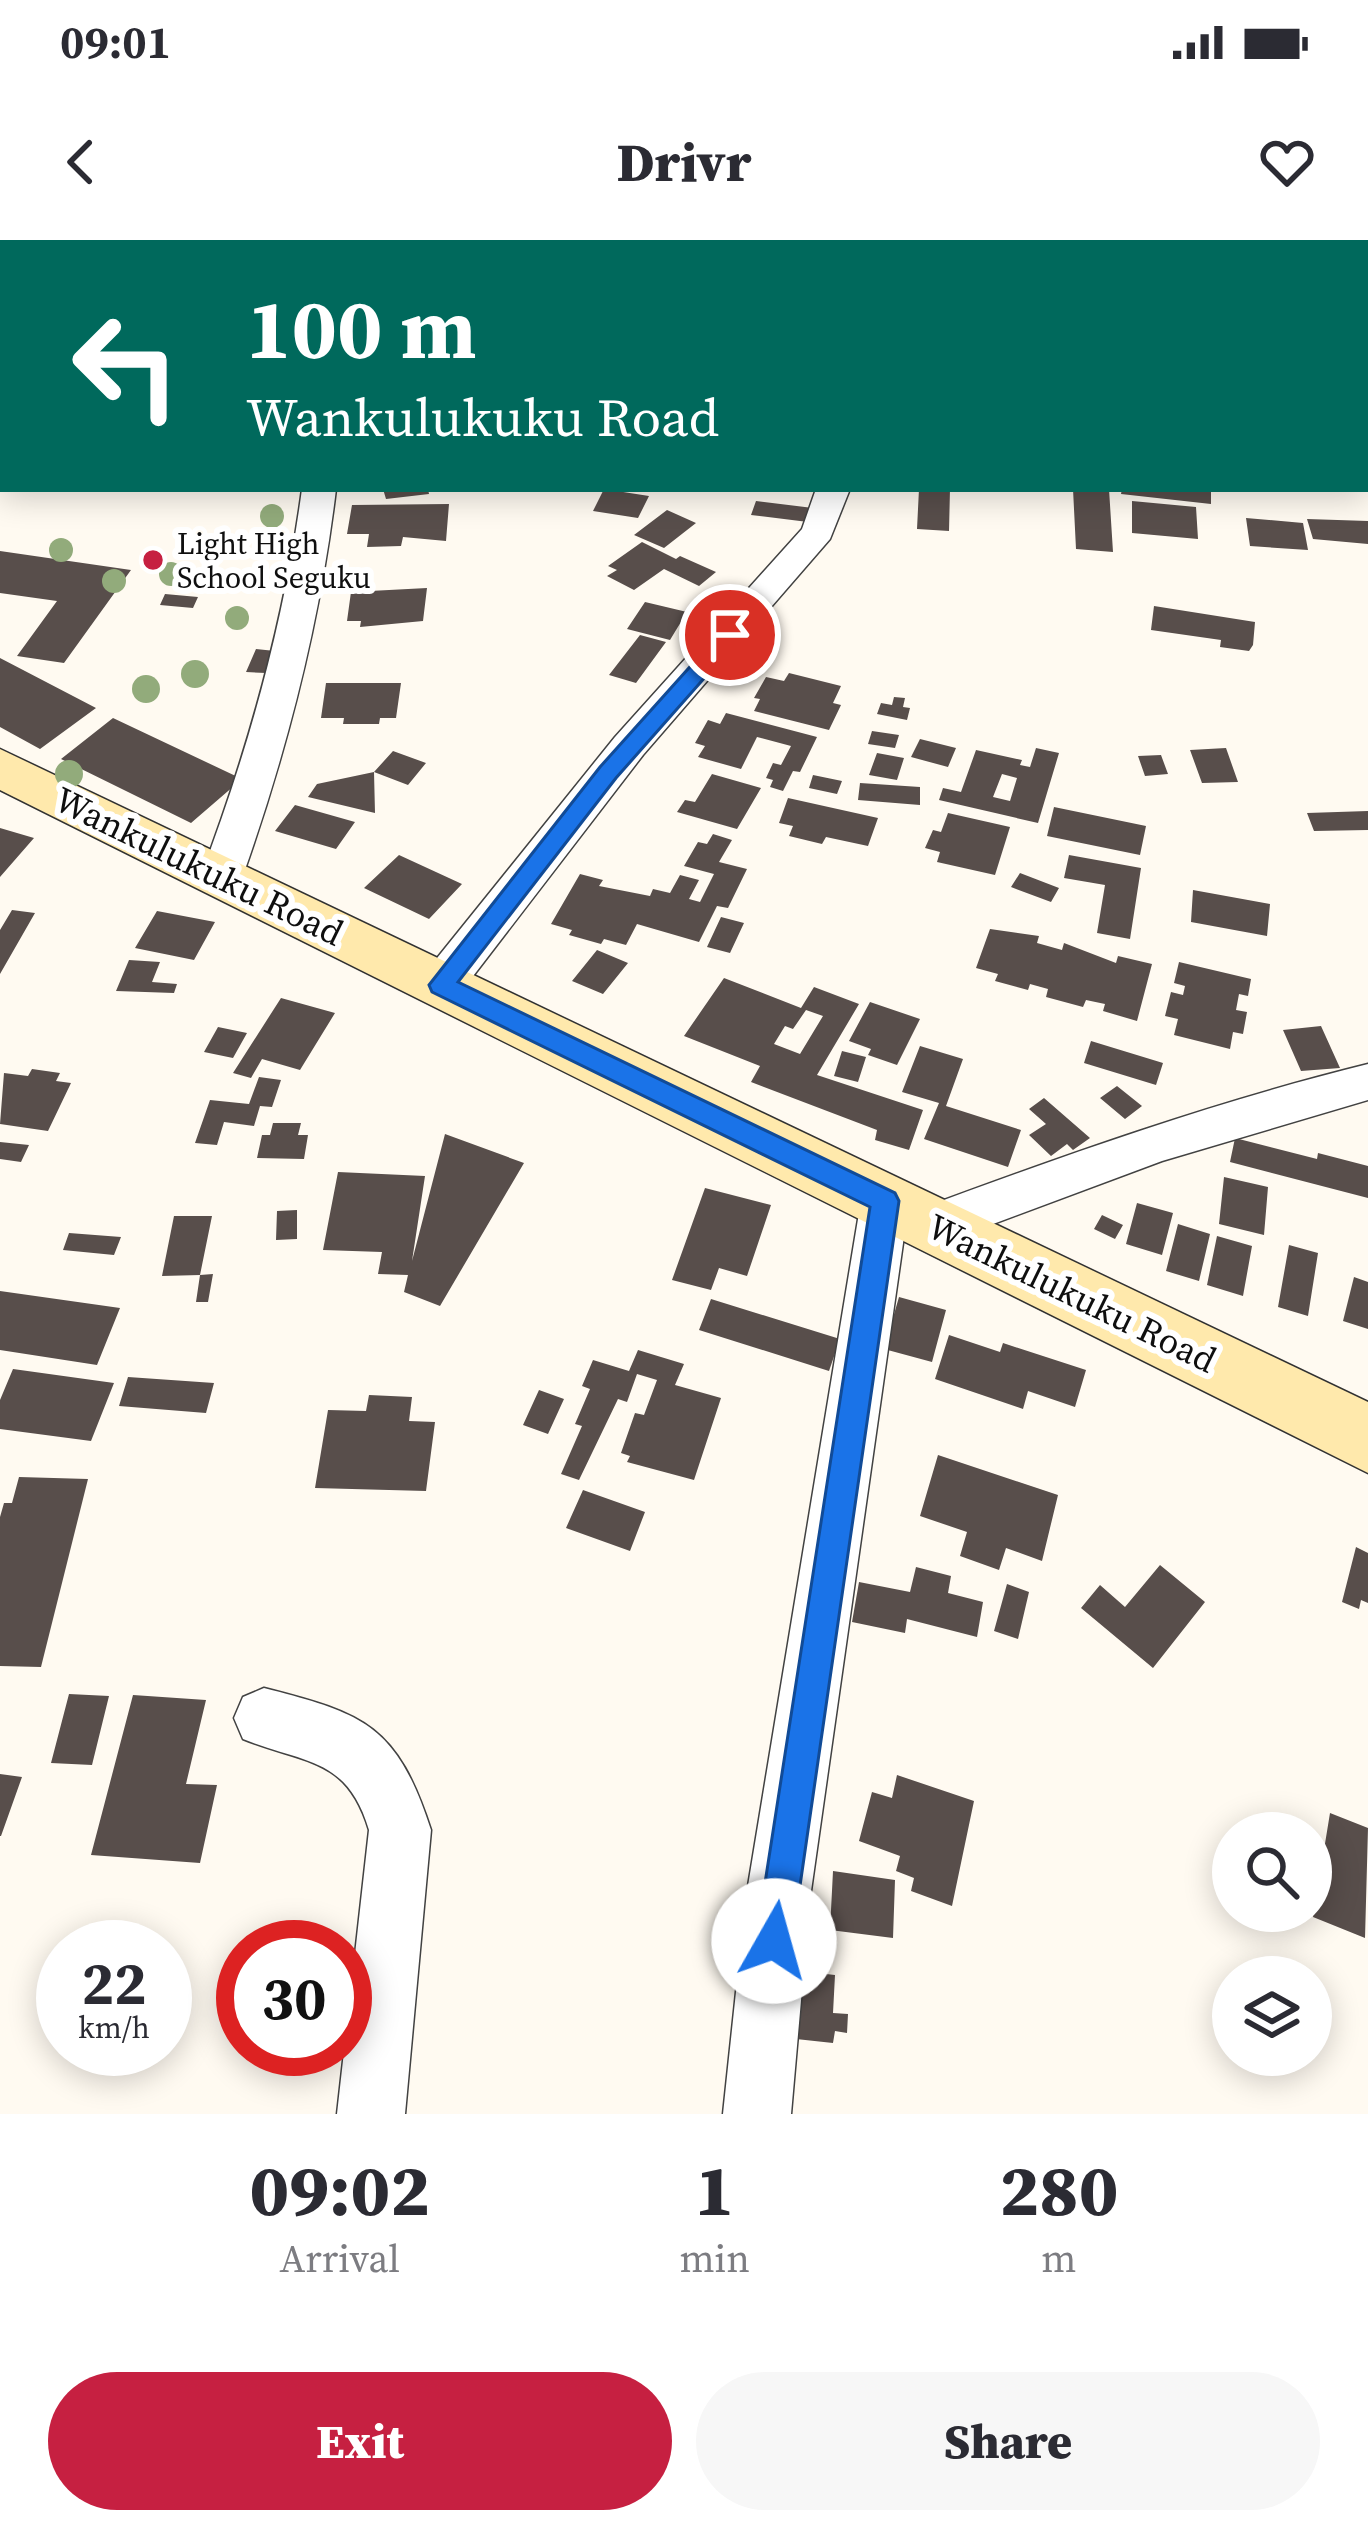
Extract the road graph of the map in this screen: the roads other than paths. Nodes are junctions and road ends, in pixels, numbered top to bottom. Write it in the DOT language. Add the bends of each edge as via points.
graph roads {
  1 [pos="319,492"];
  2 [pos="832,492"];
  3 [pos="0,767"];
  4 [pos="221,878"];
  5 [pos="441,985"];
  6 [pos="1368,1082"];
  7 [pos="909,1213"];
  8 [pos="1368,1439"];
  9 [pos="264,1718"];
  10 [pos="371,2114"];
  11 [pos="757,2114"];
  1 -- 4 [label="street" via="310,578 279,707"];
  2 -- 5 [label="street" via="818,532 629,746"];
  3 -- 4 [label="main road, Wankulukuku Road"];
  4 -- 5 [label="main road, Wankulukuku Road"];
  5 -- 7 [label="main road, Wankulukuku Road"];
  6 -- 7 [label="street"];
  7 -- 8 [label="main road, Wankulukuku Road"];
  7 -- 11 [label="street" via="851,1446 778,1898"];
  9 -- 10 [label="street" via="340,1738 390,1791 400,1830"];
}
